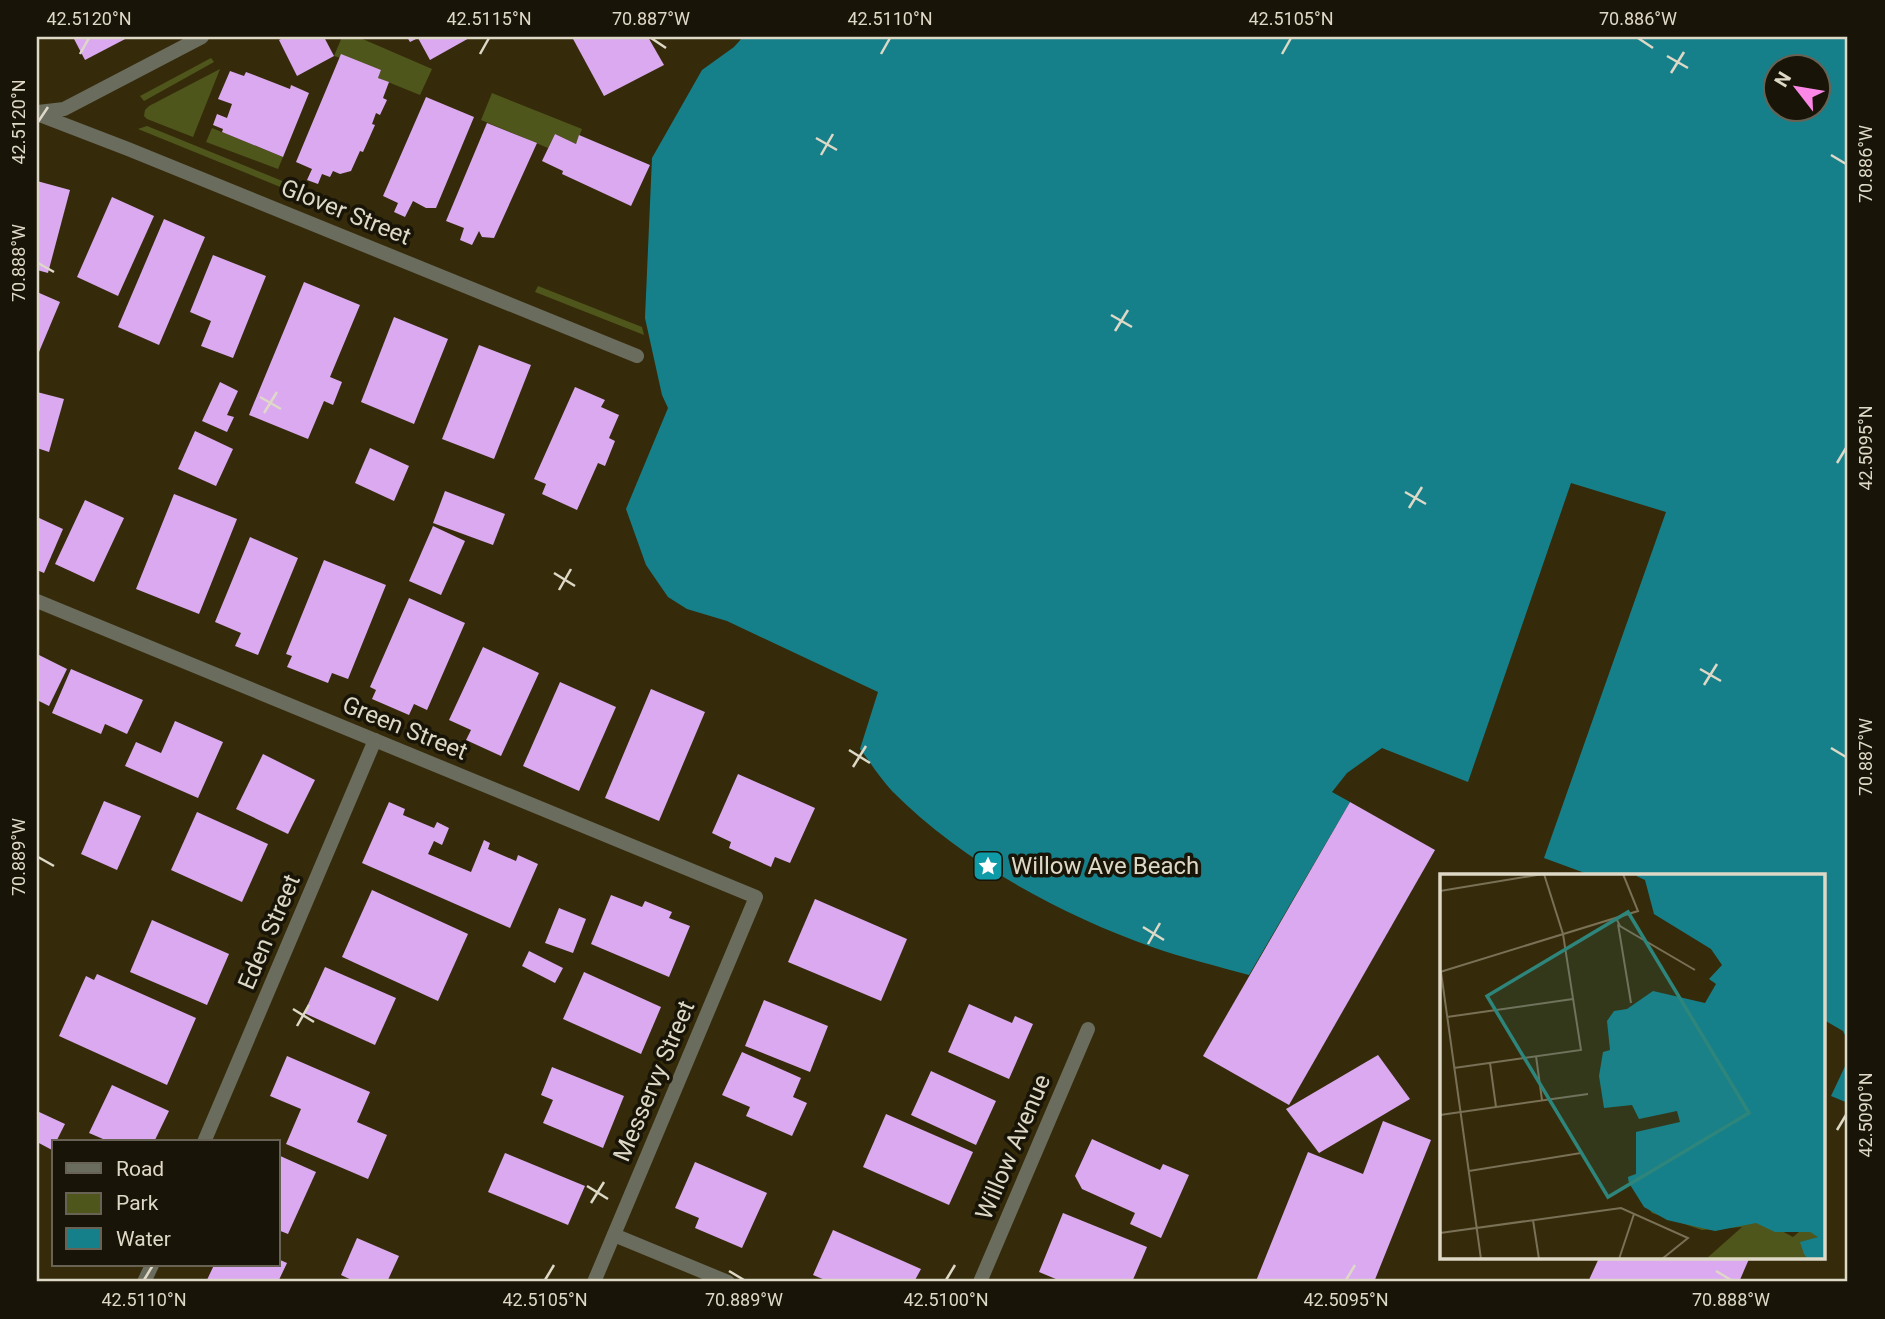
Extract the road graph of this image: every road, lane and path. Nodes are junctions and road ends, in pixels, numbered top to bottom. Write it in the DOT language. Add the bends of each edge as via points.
graph roads {
  1 [pos="202,37"];
  2 [pos="37,113"];
  3 [pos="637,356"];
  4 [pos="37,601"];
  5 [pos="375,740"];
  6 [pos="756,897"];
  7 [pos="1088,1029"];
  8 [pos="205,1140"];
  9 [pos="614,1235"];
  10 [pos="152,1266"];
  11 [pos="144,1282"];
  12 [pos="594,1282"];
  13 [pos="728,1282"];
  14 [pos="980,1282"];
  1 -- 2 [label="street" via="64,109"];
  2 -- 3 [label="street, Glover Street"];
  4 -- 5 [label="street, Green Street"];
  5 -- 6 [label="street, Green Street"];
  5 -- 8 [label="street, Eden Street"];
  6 -- 9 [label="street, Messervy Street"];
  7 -- 14 [label="street, Willow Avenue"];
  9 -- 12 [label="street, Messervy Street"];
  9 -- 13 [label="street"];
  10 -- 11 [label="street"];
}
